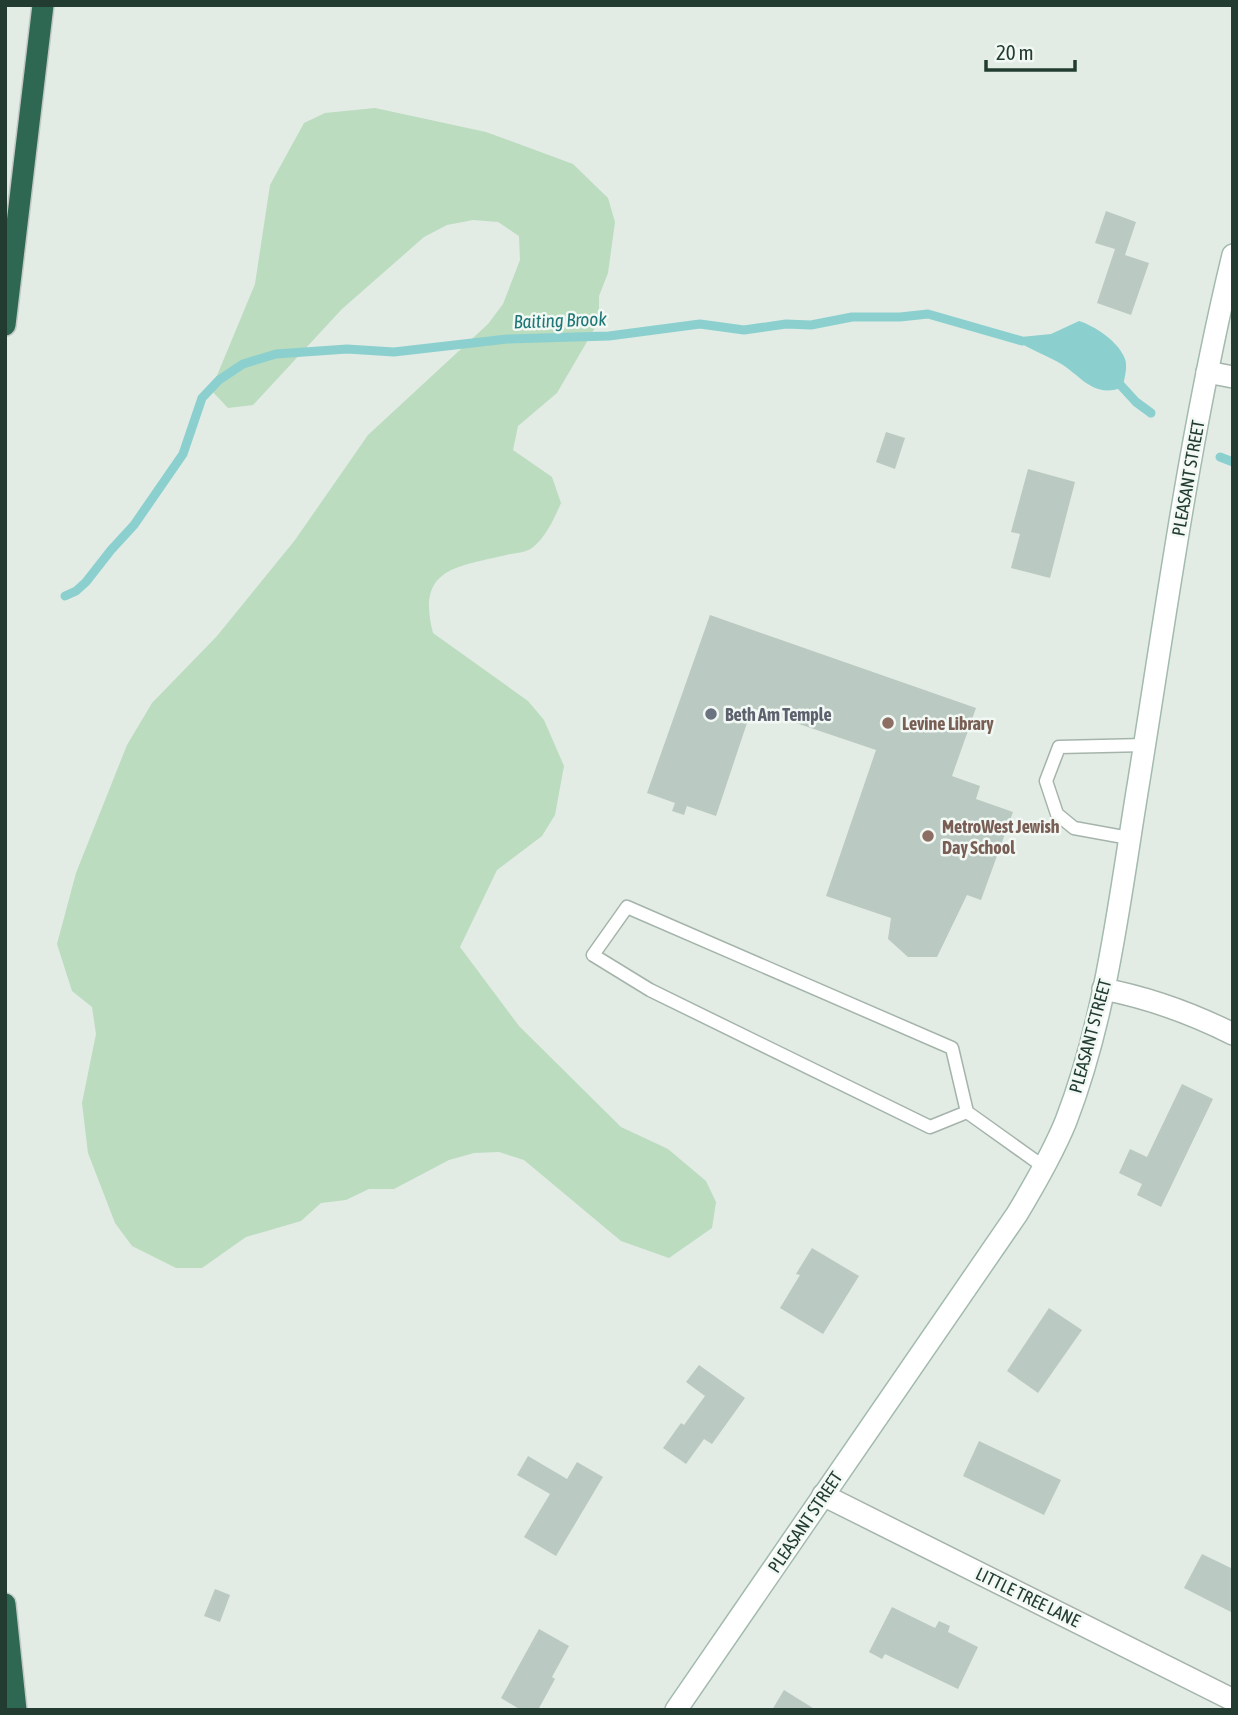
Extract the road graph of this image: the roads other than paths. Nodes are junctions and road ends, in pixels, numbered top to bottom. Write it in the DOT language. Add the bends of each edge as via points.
graph roads {
  1 [pos="43,5"];
  2 [pos="1233,255"];
  3 [pos="5,325"];
  4 [pos="1207,372"];
  5 [pos="1233,377"];
  6 [pos="1144,745"];
  7 [pos="1129,838"];
  8 [pos="1104,989"];
  9 [pos="1233,1034"];
  10 [pos="967,1112"];
  11 [pos="1044,1167"];
  12 [pos="823,1495"];
  13 [pos="5,1604"];
  14 [pos="1233,1700"];
  15 [pos="16,1710"];
  16 [pos="676,1710"];
  1 -- 3 [label="highway"];
  2 -- 4 [label="main road, PLEASANT STREET"];
  4 -- 5 [label="main road"];
  4 -- 6 [label="main road, PLEASANT STREET"];
  6 -- 7 [label="main road, PLEASANT STREET"];
  6 -- 7 [label="lane" via="1059,747 1046,780 1057,814 1074,828"];
  7 -- 8 [label="main road, PLEASANT STREET"];
  8 -- 9 [label="main road" via="1169,1005"];
  8 -- 11 [label="main road, PLEASANT STREET" via="1079,1083"];
  10 -- 10 [label="lane" via="952,1048 627,907 593,955 650,990 930,1128"];
  10 -- 11 [label="lane"];
  11 -- 12 [label="main road, PLEASANT STREET"];
  12 -- 14 [label="main road, LITTLE TREE LANE"];
  12 -- 16 [label="main road, PLEASANT STREET"];
  13 -- 15 [label="highway"];
}
